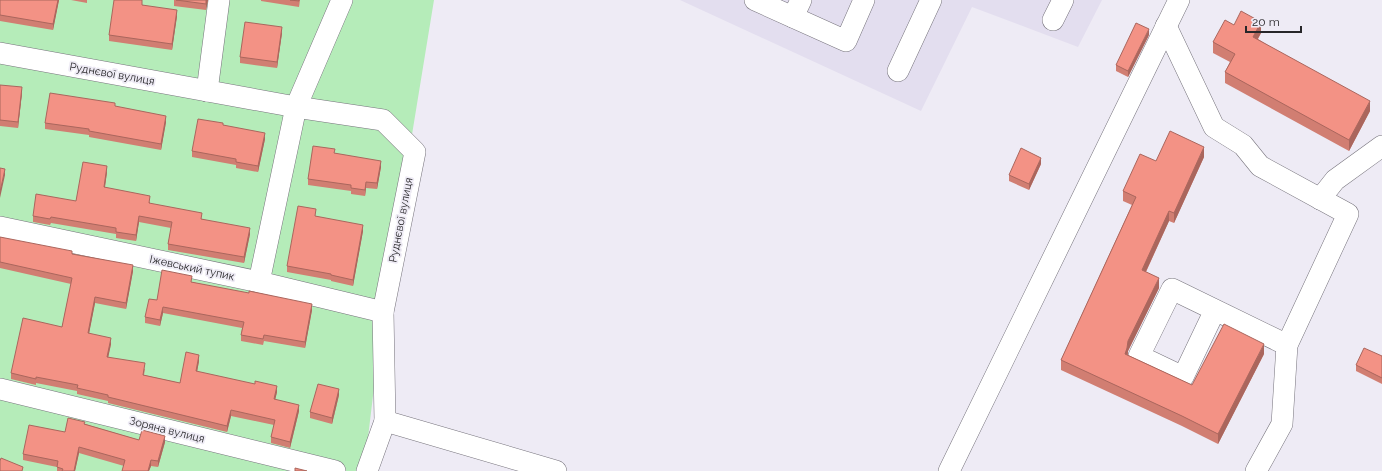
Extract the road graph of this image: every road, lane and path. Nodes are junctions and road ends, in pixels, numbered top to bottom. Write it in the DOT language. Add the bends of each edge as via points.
graph roads {
  1 [pos="219,0"];
  2 [pos="342,0"];
  3 [pos="754,0"];
  4 [pos="864,0"];
  5 [pos="931,0"];
  6 [pos="1063,0"];
  7 [pos="1179,0"];
  8 [pos="797,9"];
  9 [pos="1054,20"];
  10 [pos="1166,26"];
  11 [pos="0,53"];
  12 [pos="898,71"];
  13 [pos="207,91"];
  14 [pos="296,107"];
  15 [pos="1382,146"];
  16 [pos="1320,199"];
  17 [pos="0,227"];
  18 [pos="259,282"];
  19 [pos="1215,310"];
  20 [pos="383,312"];
  21 [pos="1286,345"];
  22 [pos="0,389"];
  23 [pos="385,421"];
  24 [pos="335,471"];
  25 [pos="367,471"];
  26 [pos="556,471"];
  27 [pos="949,471"];
  28 [pos="1256,471"];
  1 -- 13 [label="street"];
  2 -- 14 [label="street"];
  3 -- 8 [label="street"];
  4 -- 8 [label="street" via="846,41"];
  5 -- 12 [label="street"];
  6 -- 9 [label="street"];
  7 -- 10 [label="street"];
  10 -- 16 [label="street" via="1214,127 1243,145 1260,166"];
  10 -- 27 [label="street"];
  11 -- 13 [label="street, Руднєвої вулиця"];
  13 -- 14 [label="street, Руднєвої вулиця"];
  14 -- 18 [label="street"];
  14 -- 20 [label="street, Руднєвої вулиця" via="383,120 415,152"];
  15 -- 16 [label="street" via="1335,180"];
  16 -- 21 [label="street" via="1348,214"];
  17 -- 18 [label="street, Іжевський тупик"];
  18 -- 20 [label="street, Іжевський тупик"];
  19 -- 21 [label="street"];
  20 -- 23 [label="street, Руднєвої вулиця"];
  21 -- 28 [label="street" via="1282,424"];
  22 -- 24 [label="street, Зоряна вулиця"];
  23 -- 25 [label="street, Руднєвої вулиця"];
  23 -- 26 [label="street"];
}
